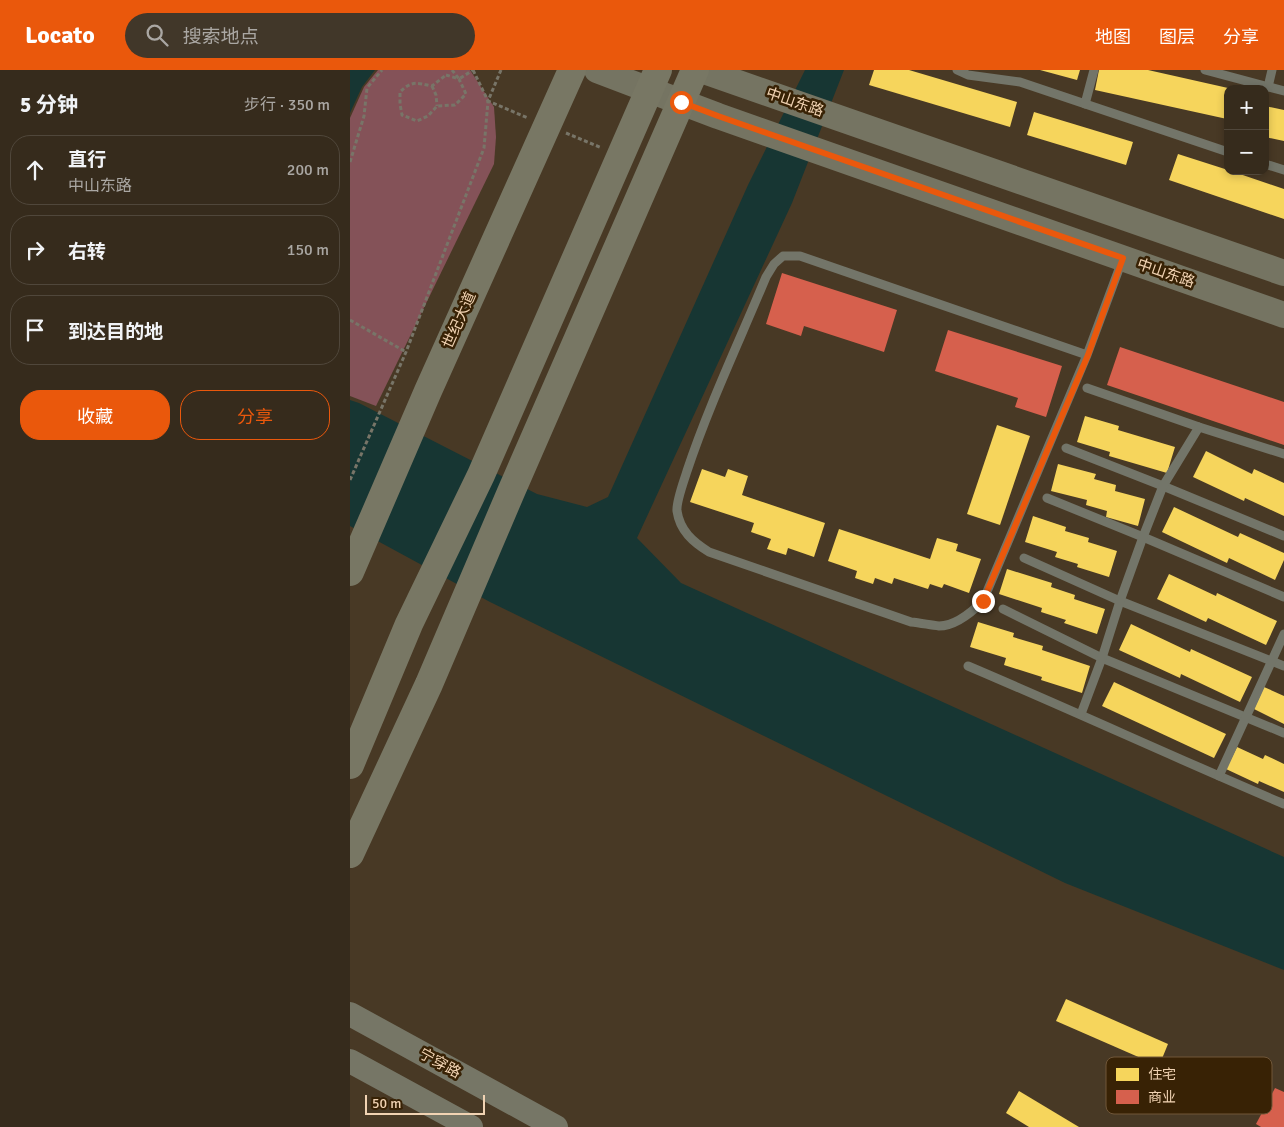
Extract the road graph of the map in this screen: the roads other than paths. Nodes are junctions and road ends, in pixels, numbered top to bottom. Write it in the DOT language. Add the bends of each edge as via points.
graph roads {
  1 [pos="572,70"];
  2 [pos="597,70"];
  3 [pos="695,70"];
  4 [pos="701,70"];
  5 [pos="957,70"];
  6 [pos="1094,70"];
  7 [pos="1205,70"];
  8 [pos="1272,70"];
  9 [pos="654,80"];
  10 [pos="1248,85"];
  11 [pos="1268,85"];
  12 [pos="1269,87"];
  13 [pos="1284,91"];
  14 [pos="681,102"];
  15 [pos="1085,104"];
  16 [pos="1224,151"];
  17 [pos="1269,165"];
  18 [pos="1284,170"];
  19 [pos="1123,258"];
  20 [pos="1284,273"];
  21 [pos="1284,315"];
  22 [pos="1088,355"];
  23 [pos="1087,388"];
  24 [pos="1199,427"];
  25 [pos="1066,448"];
  26 [pos="1284,454"];
  27 [pos="1163,486"];
  28 [pos="1047,498"];
  29 [pos="1284,536"];
  30 [pos="1143,537"];
  31 [pos="1024,558"];
  32 [pos="350,572"];
  33 [pos="1284,597"];
  34 [pos="1120,601"];
  35 [pos="1003,609"];
  36 [pos="1284,634"];
  37 [pos="1102,658"];
  38 [pos="1272,661"];
  39 [pos="968,666"];
  40 [pos="1284,666"];
  41 [pos="1081,714"];
  42 [pos="1246,717"];
  43 [pos="1284,733"];
  44 [pos="350,764"];
  45 [pos="1219,776"];
  46 [pos="1284,804"];
  47 [pos="350,854"];
  48 [pos="350,1014"];
  49 [pos="350,1061"];
  50 [pos="472,1127"];
  51 [pos="556,1127"];
  1 -- 32 [label="highway, 世纪大道"];
  2 -- 9 [label="main road, 中山东路"];
  3 -- 14 [label="highway"];
  4 -- 20 [label="main road, 中山东路"];
  5 -- 15 [label="lane" via="968,75 1020,82"];
  6 -- 15 [label="lane"];
  7 -- 10 [label="lane"];
  8 -- 11 [label="lane"];
  9 -- 14 [label="main road, 中山东路"];
  9 -- 44 [label="highway" via="481,475 409,624"];
  12 -- 13 [label="lane"];
  14 -- 19 [label="main road, 中山东路"];
  14 -- 47 [label="highway" via="429,684"];
  15 -- 16 [label="lane"];
  17 -- 18 [label="lane"];
  19 -- 21 [label="main road, 中山东路"];
  19 -- 22 [label="lane"];
  22 -- 22 [label="lane" via="800,256 783,256 766,278 698,437 676,510 683,529 708,552 911,622 941,626 952,624 983,601"];
  23 -- 24 [label="lane"];
  24 -- 26 [label="lane"];
  24 -- 27 [label="lane"];
  25 -- 27 [label="lane"];
  27 -- 29 [label="lane"];
  27 -- 30 [label="lane"];
  28 -- 30 [label="lane"];
  30 -- 33 [label="lane"];
  30 -- 34 [label="lane"];
  31 -- 34 [label="lane"];
  34 -- 37 [label="lane"];
  34 -- 38 [label="lane"];
  35 -- 37 [label="lane"];
  36 -- 38 [label="lane"];
  37 -- 41 [label="lane"];
  37 -- 42 [label="lane"];
  38 -- 40 [label="lane"];
  38 -- 42 [label="lane"];
  39 -- 41 [label="lane"];
  41 -- 45 [label="lane"];
  42 -- 43 [label="lane"];
  42 -- 45 [label="lane"];
  45 -- 46 [label="lane"];
  48 -- 51 [label="main road, 宁穿路"];
  49 -- 50 [label="main road"];
}
